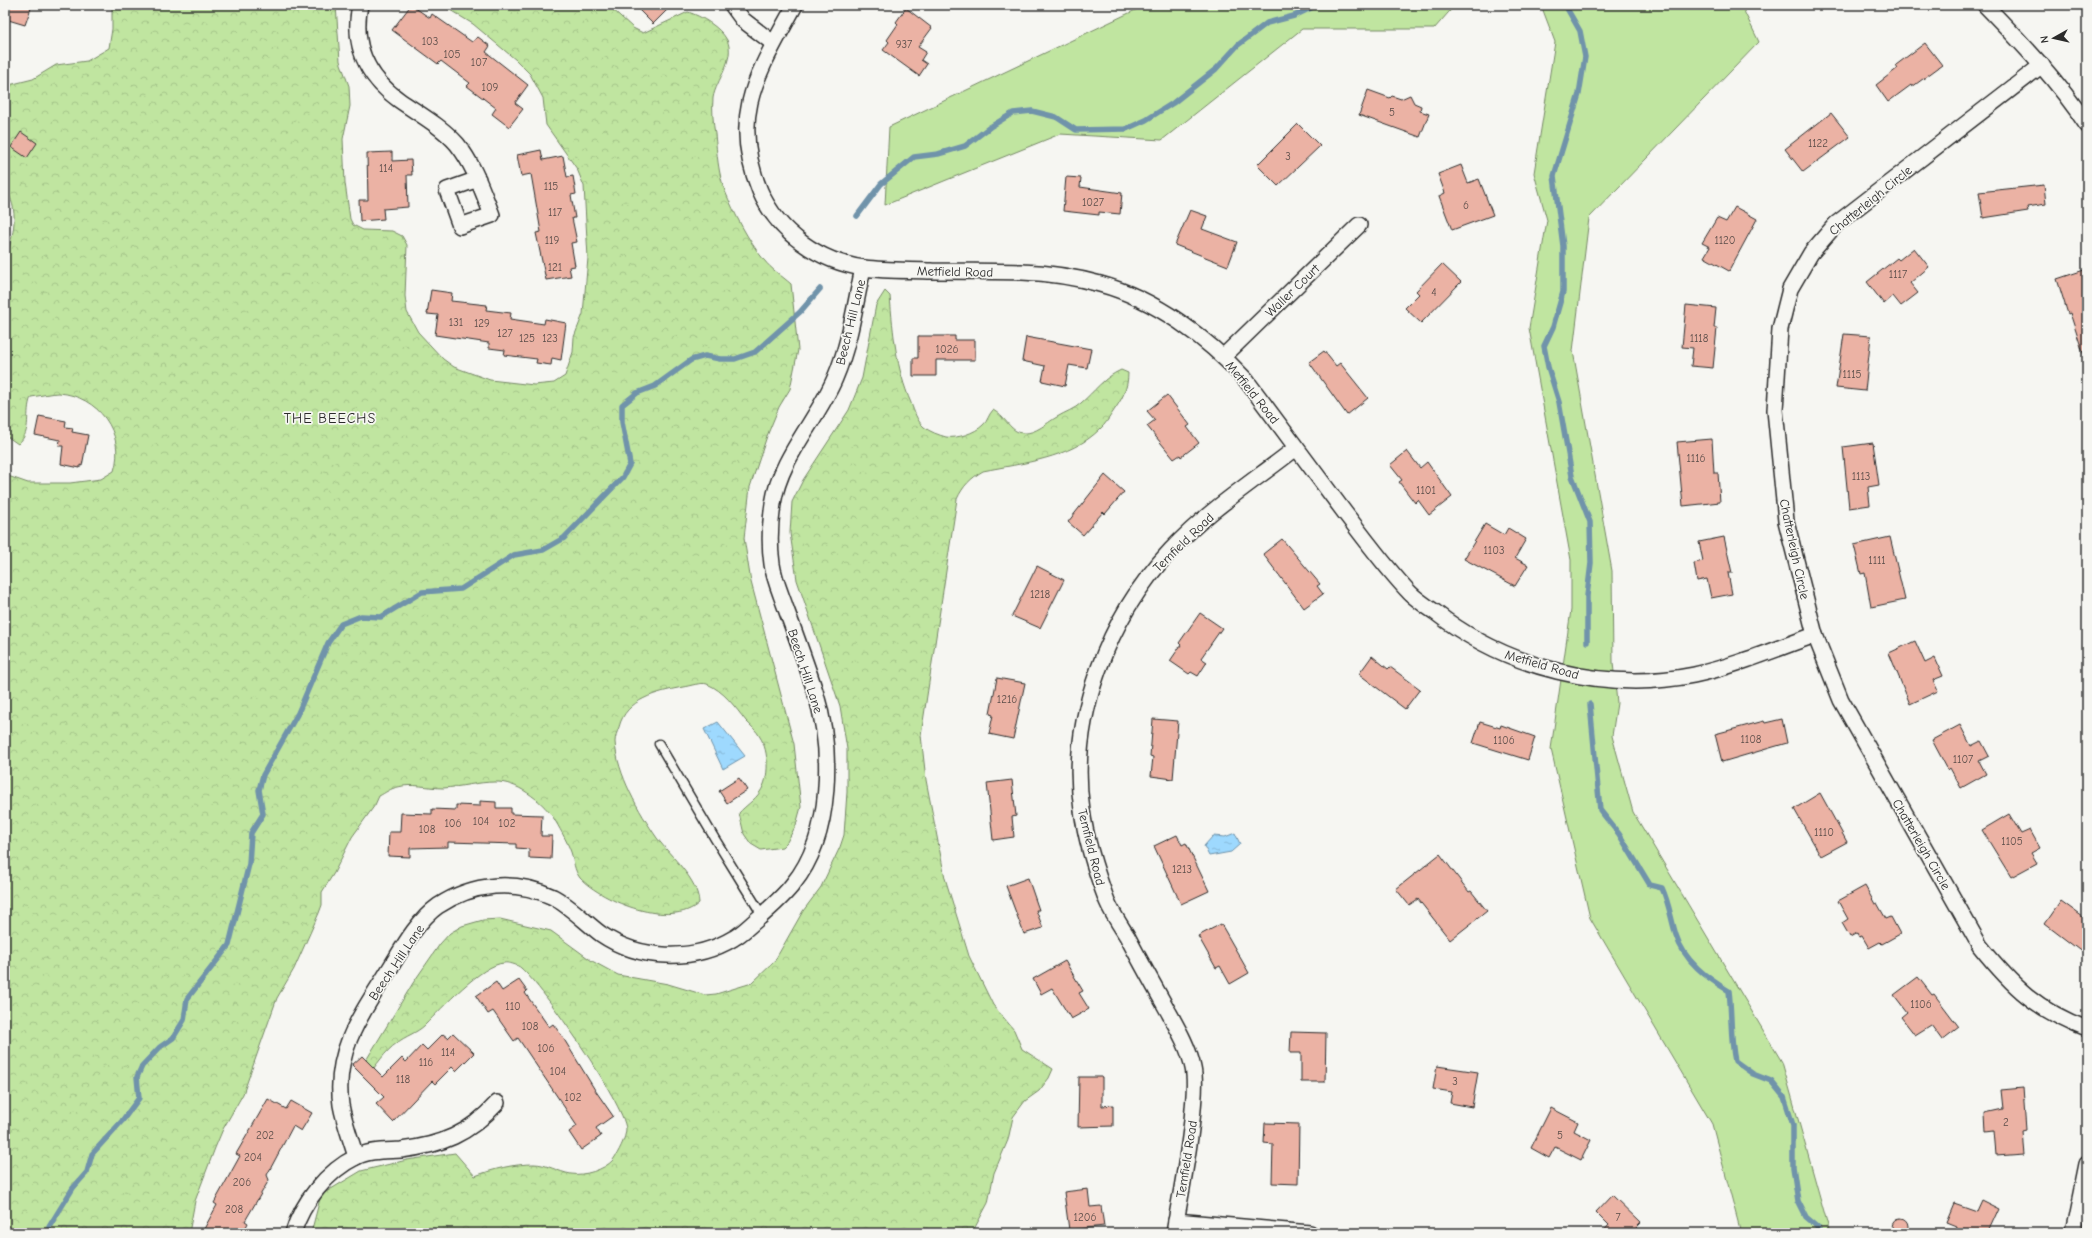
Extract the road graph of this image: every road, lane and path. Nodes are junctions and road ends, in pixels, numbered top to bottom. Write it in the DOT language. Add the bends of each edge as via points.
graph roads {
  1 [pos="360,5"];
  2 [pos="732,5"];
  3 [pos="795,5"];
  4 [pos="1985,5"];
  5 [pos="773,43"];
  6 [pos="2042,64"];
  7 [pos="2087,126"];
  8 [pos="478,179"];
  9 [pos="1359,225"];
  10 [pos="863,268"];
  11 [pos="1224,356"];
  12 [pos="1296,448"];
  13 [pos="1815,635"];
  14 [pos="659,744"];
  15 [pos="762,915"];
  16 [pos="2087,1029"];
  17 [pos="497,1103"];
  18 [pos="356,1157"];
  19 [pos="2087,1164"];
  20 [pos="1175,1227"];
  21 [pos="293,1233"];
  22 [pos="1310,1233"];
  23 [pos="2073,1233"];
  1 -- 8 [label="street" via="357,24 359,45 367,65 379,82 398,99 440,128 456,144 474,168"];
  2 -- 5 [label="street" via="743,20"];
  3 -- 5 [label="street, Metfield Road"];
  4 -- 6 [label="street"];
  5 -- 10 [label="street, Metfield Road" via="753,86 747,112 746,142 752,172 765,202 785,228 808,247 834,260"];
  6 -- 7 [label="street"];
  6 -- 13 [label="street, Chatterleigh Circle" via="1836,224 1811,253 1790,289 1780,330 1775,410 1786,521"];
  9 -- 11 [label="street, Waller Court"];
  10 -- 11 [label="street, Metfield Road" via="1024,272 1101,284 1124,292 1173,318"];
  10 -- 15 [label="street, Beech Hill Lane" via="848,341 835,378 788,460 774,499 770,533 772,567 816,694 825,736 827,778 820,824 810,856 794,884"];
  11 -- 12 [label="street, Metfield Road" via="1246,380"];
  12 -- 13 [label="street, Metfield Road" via="1410,594 1481,644 1515,659 1581,676 1618,680 1661,680 1695,675 1731,665"];
  12 -- 20 [label="street, Temfield Road" via="1200,521 1144,581 1122,616 1106,650 1086,716 1080,774 1082,808 1097,872 1108,903 1180,1032 1193,1069 1195,1090 1192,1127"];
  13 -- 16 [label="street, Chatterleigh Circle" via="1841,700 1980,946 2004,976 2030,1000 2047,1011"];
  14 -- 15 [label="lane"];
  15 -- 18 [label="street, Beech Hill Lane" via="735,938 708,951 679,956 649,954 626,948 602,934 556,898 526,887 497,885 466,891 436,907 416,929 356,1022 344,1053 340,1082 341,1106"];
  17 -- 18 [label="street" via="466,1131 443,1140 429,1145 379,1151"];
  18 -- 21 [label="street" via="333,1172 310,1198"];
  19 -- 23 [label="street"];
  20 -- 22 [label="street"];
}
